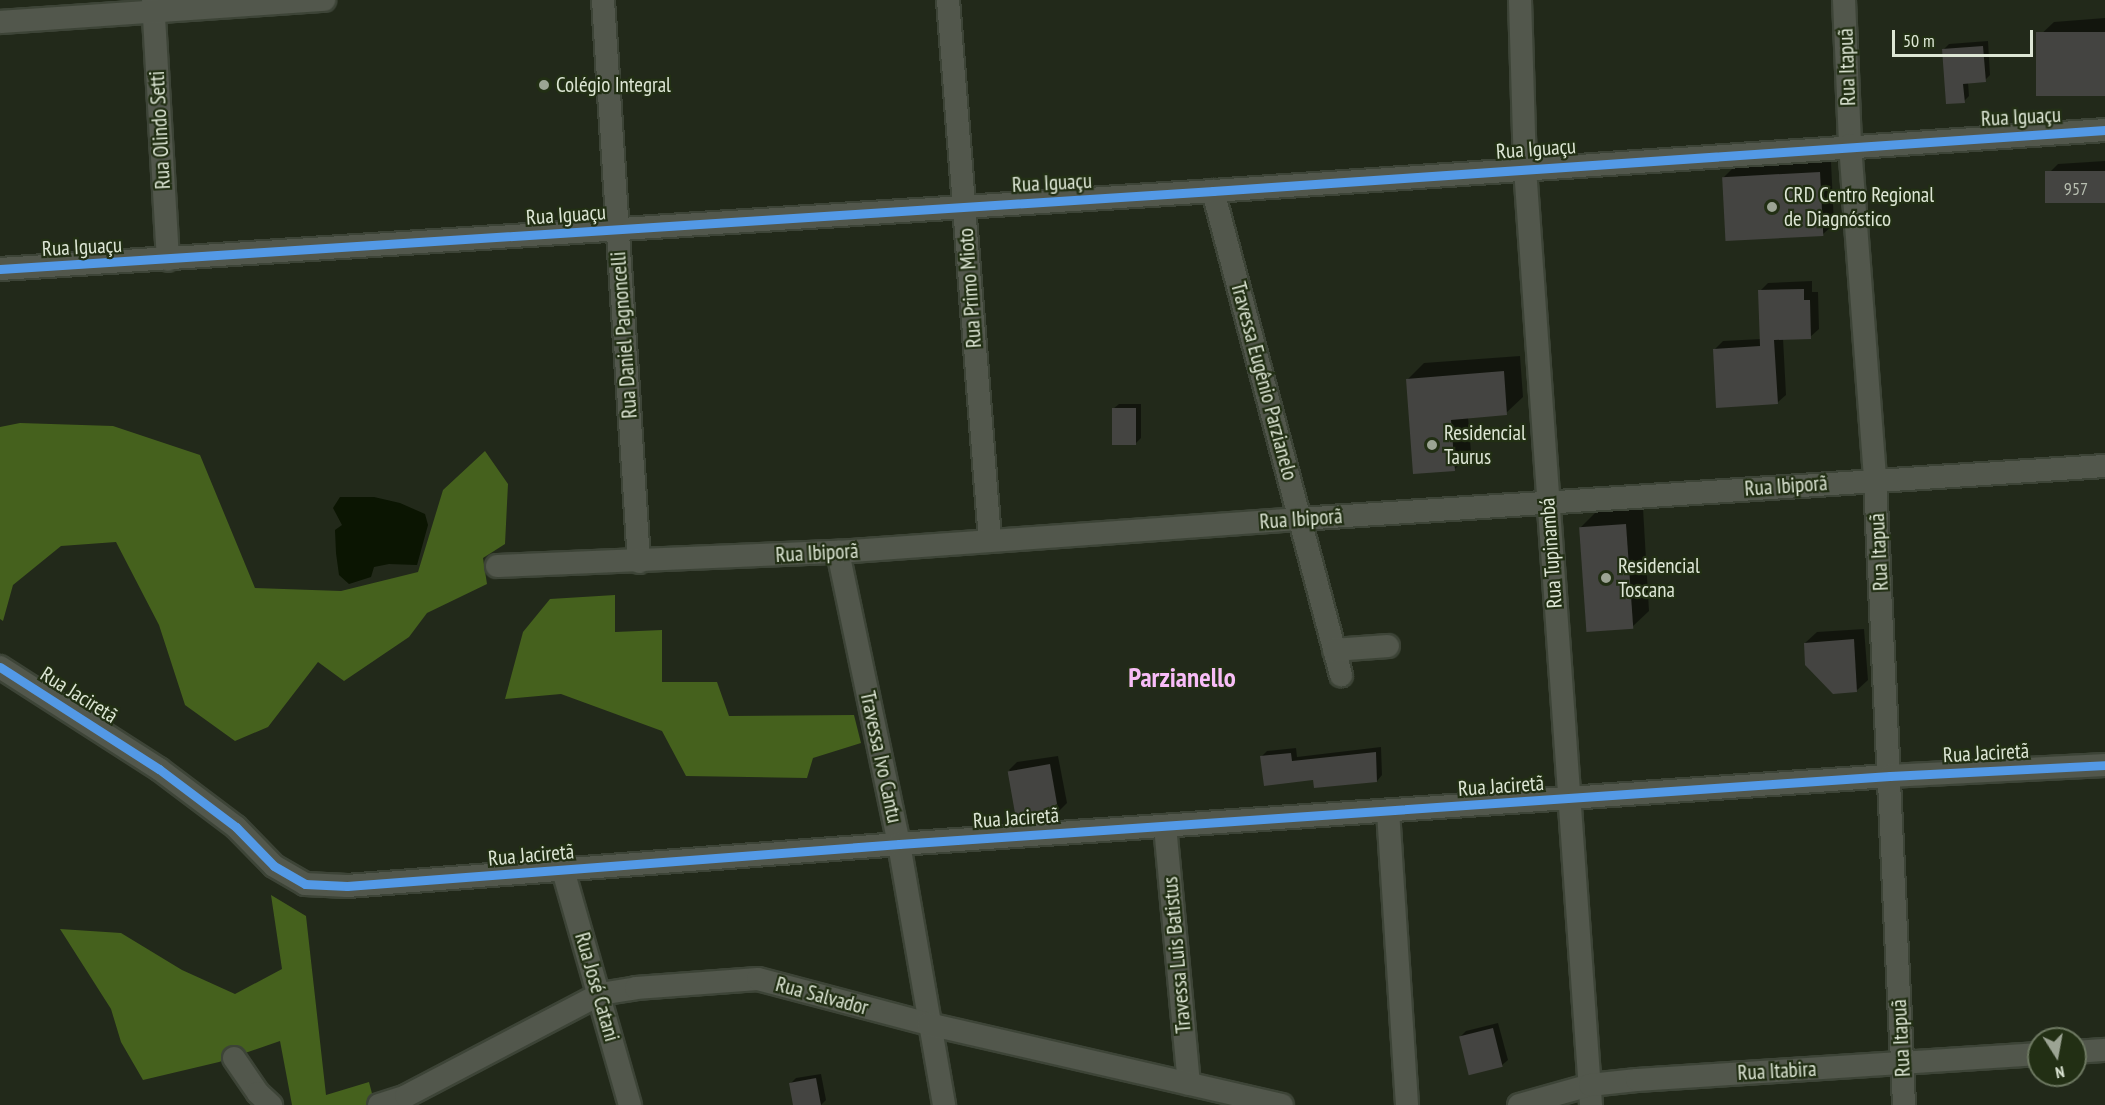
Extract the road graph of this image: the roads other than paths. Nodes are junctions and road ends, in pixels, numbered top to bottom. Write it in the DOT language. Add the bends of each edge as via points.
graph roads {
  1 [pos="324,0"];
  2 [pos="603,0"];
  3 [pos="948,0"];
  4 [pos="1520,0"];
  5 [pos="1844,0"];
  6 [pos="153,6"];
  7 [pos="0,22"];
  8 [pos="2105,130"];
  9 [pos="1850,145"];
  10 [pos="1525,168"];
  11 [pos="1214,191"];
  12 [pos="964,206"];
  13 [pos="618,230"];
  14 [pos="168,260"];
  15 [pos="0,269"];
  16 [pos="2105,466"];
  17 [pos="1875,480"];
  18 [pos="1548,502"];
  19 [pos="1300,519"];
  20 [pos="990,540"];
  21 [pos="838,552"];
  22 [pos="639,562"];
  23 [pos="498,566"];
  24 [pos="1388,646"];
  25 [pos="1334,650"];
  26 [pos="0,667"];
  27 [pos="1341,675"];
  28 [pos="2105,765"];
  29 [pos="1890,776"];
  30 [pos="1569,799"];
  31 [pos="1388,811"];
  32 [pos="1165,826"];
  33 [pos="899,844"];
  34 [pos="563,870"];
  35 [pos="600,994"];
  36 [pos="928,1024"];
  37 [pos="2105,1050"];
  38 [pos="2087,1051"];
  39 [pos="2027,1055"];
  40 [pos="234,1058"];
  41 [pos="1902,1064"];
  42 [pos="1189,1084"];
  43 [pos="1590,1095"];
  44 [pos="271,1105"];
  45 [pos="379,1105"];
  46 [pos="630,1105"];
  47 [pos="944,1105"];
  48 [pos="1282,1105"];
  49 [pos="1407,1105"];
  50 [pos="1519,1105"];
  51 [pos="1904,1105"];
  1 -- 6 [label="street"];
  2 -- 13 [label="street, Rua Daniel Pagnoncelli"];
  3 -- 12 [label="street, Rua Primo Mioto"];
  4 -- 10 [label="street, Rua Tupinambá"];
  5 -- 9 [label="street, Rua Itapuã"];
  6 -- 7 [label="street"];
  6 -- 14 [label="street, Rua Olindo Setti"];
  8 -- 9 [label="street, Rua Iguaçu"];
  9 -- 10 [label="street, Rua Iguaçu"];
  9 -- 17 [label="street, Rua Itapuã"];
  10 -- 11 [label="street, Rua Iguaçu"];
  10 -- 18 [label="street, Rua Tupinambá"];
  11 -- 12 [label="street, Rua Iguaçu"];
  11 -- 19 [label="street, Travessa Eugênio Parzianelo"];
  12 -- 13 [label="street, Rua Iguaçu"];
  12 -- 20 [label="street, Rua Primo Mioto"];
  13 -- 14 [label="street, Rua Iguaçu"];
  13 -- 22 [label="street, Rua Daniel Pagnoncelli"];
  14 -- 15 [label="street, Rua Iguaçu"];
  16 -- 17 [label="street, Rua Ibiporã"];
  17 -- 18 [label="street, Rua Ibiporã"];
  17 -- 29 [label="street, Rua Itapuã"];
  18 -- 19 [label="street, Rua Ibiporã"];
  18 -- 30 [label="street, Rua Tupinambá"];
  19 -- 20 [label="street, Rua Ibiporã"];
  19 -- 25 [label="street, Travessa Eugênio Parzianelo"];
  20 -- 21 [label="street, Rua Ibiporã"];
  21 -- 22 [label="street, Rua Ibiporã"];
  21 -- 33 [label="street, Travessa Ivo Cantu"];
  22 -- 23 [label="street, Rua Ibiporã"];
  24 -- 25 [label="street"];
  25 -- 27 [label="street, Travessa Eugênio Parzianelo"];
  26 -- 34 [label="street, Rua Jaciretã" via="159,769 236,827 274,866 305,884 415,883"];
  28 -- 29 [label="street, Rua Jaciretã"];
  29 -- 30 [label="street, Rua Jaciretã"];
  29 -- 41 [label="street, Rua Itapuã"];
  30 -- 31 [label="street, Rua Jaciretã"];
  30 -- 43 [label="street, Rua Tupinambá"];
  31 -- 32 [label="street, Rua Jaciretã"];
  31 -- 49 [label="street"];
  32 -- 33 [label="street, Rua Jaciretã"];
  32 -- 42 [label="street, Travessa Luis Batistus"];
  33 -- 34 [label="street, Rua Jaciretã"];
  33 -- 36 [label="street, Travessa Ivo Cantu"];
  34 -- 35 [label="street, Rua José Catani"];
  35 -- 36 [label="street, Rua Salvador" via="758,979"];
  35 -- 45 [label="street, Rua Salvador" via="406,1096"];
  35 -- 46 [label="street, Rua José Catani"];
  36 -- 42 [label="street, Rua Salvador"];
  36 -- 47 [label="street, Travessa Ivo Cantu"];
  37 -- 38 [label="street"];
  39 -- 41 [label="street, Rua Itabira"];
  40 -- 44 [label="street"];
  41 -- 43 [label="street, Rua Itabira" via="1637,1080"];
  41 -- 51 [label="street, Rua Itapuã"];
  42 -- 48 [label="street, Rua Salvador"];
  43 -- 50 [label="street, Rua Itabira"];
}
